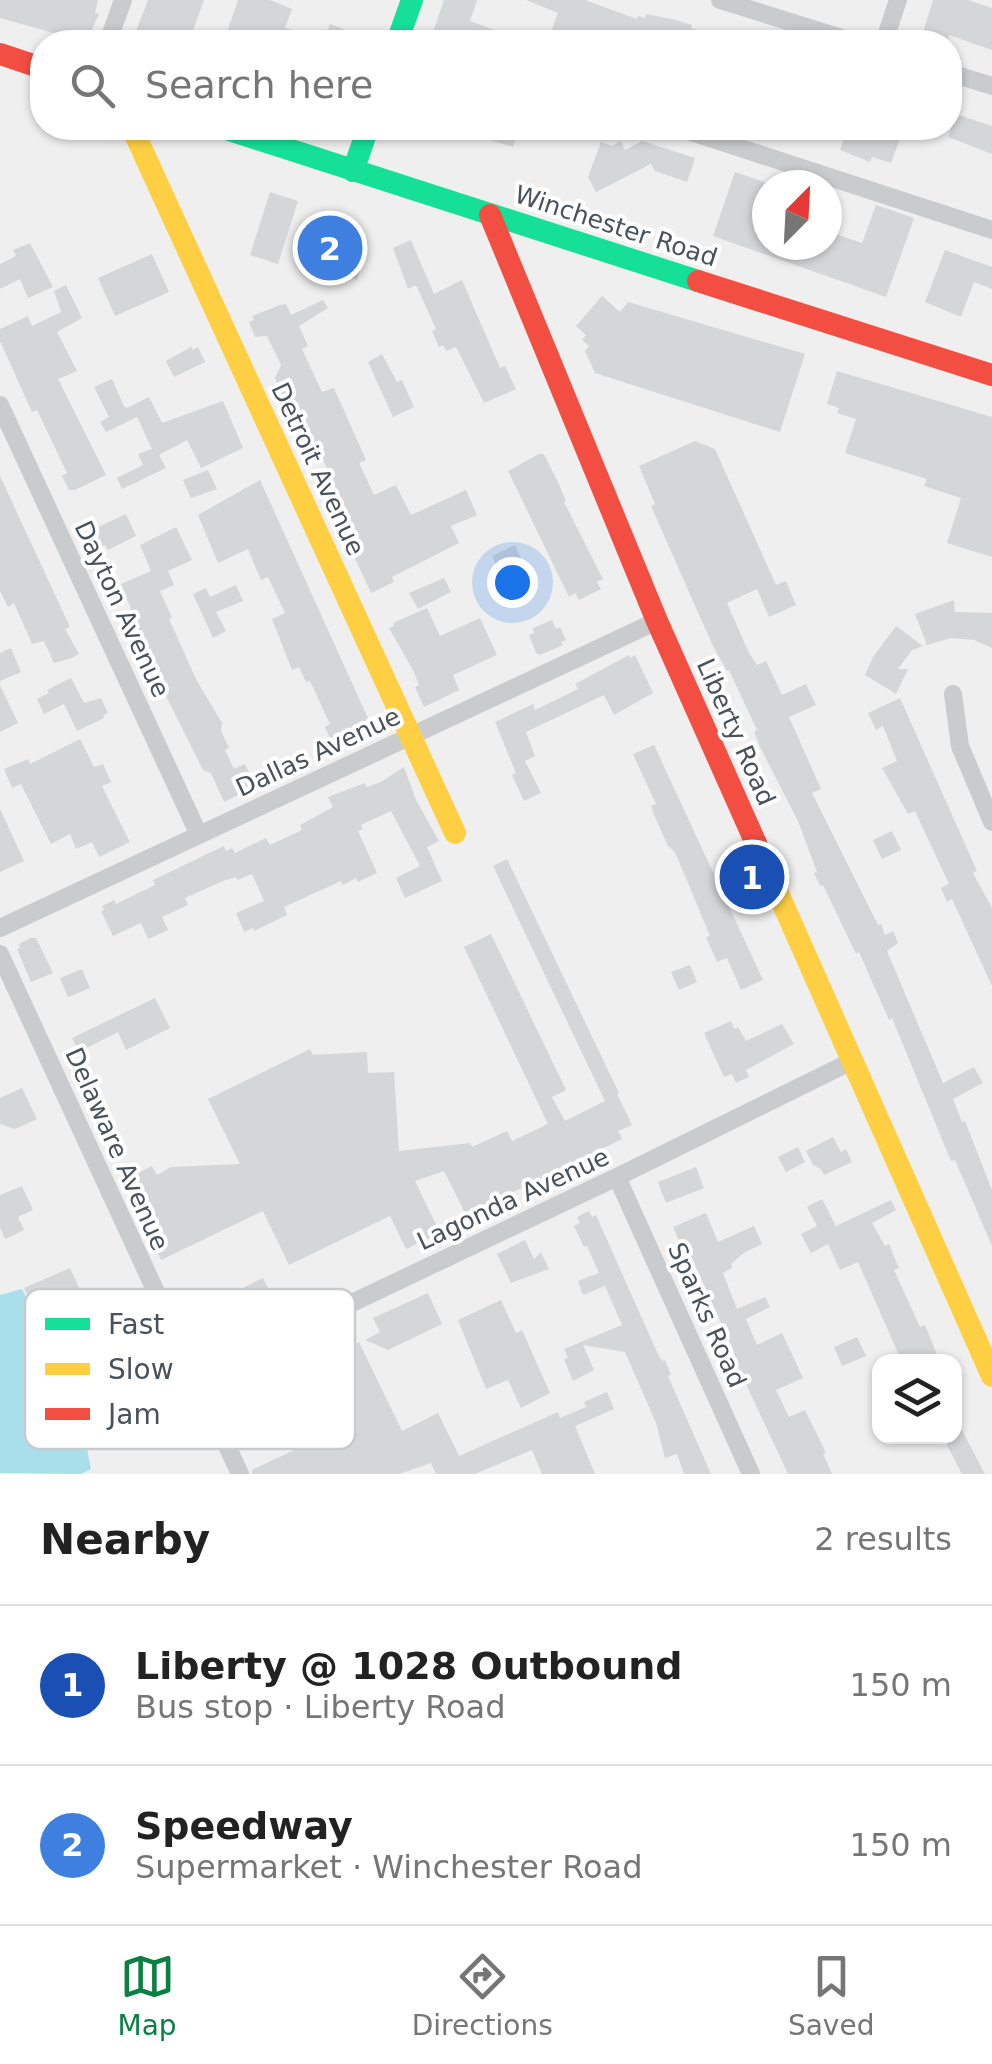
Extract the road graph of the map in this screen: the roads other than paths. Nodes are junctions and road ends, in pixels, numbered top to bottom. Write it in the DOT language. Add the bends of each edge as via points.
graph roads {
  1 [pos="123,0"];
  2 [pos="412,0"];
  3 [pos="720,0"];
  4 [pos="898,0"];
  5 [pos="112,30"];
  6 [pos="408,30"];
  7 [pos="816,30"];
  8 [pos="888,30"];
  9 [pos="0,54"];
  10 [pos="30,64"];
  11 [pos="962,77"];
  12 [pos="992,86"];
  13 [pos="137,140"];
  14 [pos="259,140"];
  15 [pos="364,140"];
  16 [pos="716,140"];
  17 [pos="353,171"];
  18 [pos="490,215"];
  19 [pos="992,230"];
  20 [pos="992,376"];
  21 [pos="0,404"];
  22 [pos="657,622"];
  23 [pos="953,694"];
  24 [pos="410,736"];
  25 [pos="992,822"];
  26 [pos="455,833"];
  27 [pos="199,835"];
  28 [pos="0,928"];
  29 [pos="0,954"];
  30 [pos="852,1061"];
  31 [pos="617,1177"];
  32 [pos="153,1289"];
  33 [pos="355,1301"];
  34 [pos="992,1376"];
  35 [pos="228,1449"];
  36 [pos="240,1474"];
  37 [pos="751,1474"];
  1 -- 5 [label="street"];
  2 -- 6 [label="main road"];
  3 -- 7 [label="street"];
  4 -- 8 [label="street"];
  9 -- 10 [label="main road"];
  11 -- 12 [label="street"];
  13 -- 24 [label="main road, Detroit Avenue"];
  14 -- 17 [label="main road, Winchester Road"];
  15 -- 17 [label="main road"];
  16 -- 19 [label="street"];
  17 -- 18 [label="main road, Winchester Road"];
  18 -- 20 [label="main road, Winchester Road"];
  18 -- 22 [label="main road, Liberty Road"];
  21 -- 27 [label="street, Dayton Avenue"];
  22 -- 24 [label="street, Dallas Avenue"];
  22 -- 30 [label="main road, Liberty Road"];
  23 -- 25 [label="street" via="960,746"];
  24 -- 26 [label="main road, Detroit Avenue"];
  24 -- 27 [label="street, Dallas Avenue"];
  27 -- 28 [label="street, Dallas Avenue"];
  29 -- 32 [label="street, Delaware Avenue"];
  30 -- 31 [label="street, Lagonda Avenue"];
  30 -- 34 [label="main road, Liberty Road"];
  31 -- 33 [label="street, Lagonda Avenue"];
  31 -- 37 [label="street, Sparks Road"];
  35 -- 36 [label="street, Delaware Avenue"];
}
